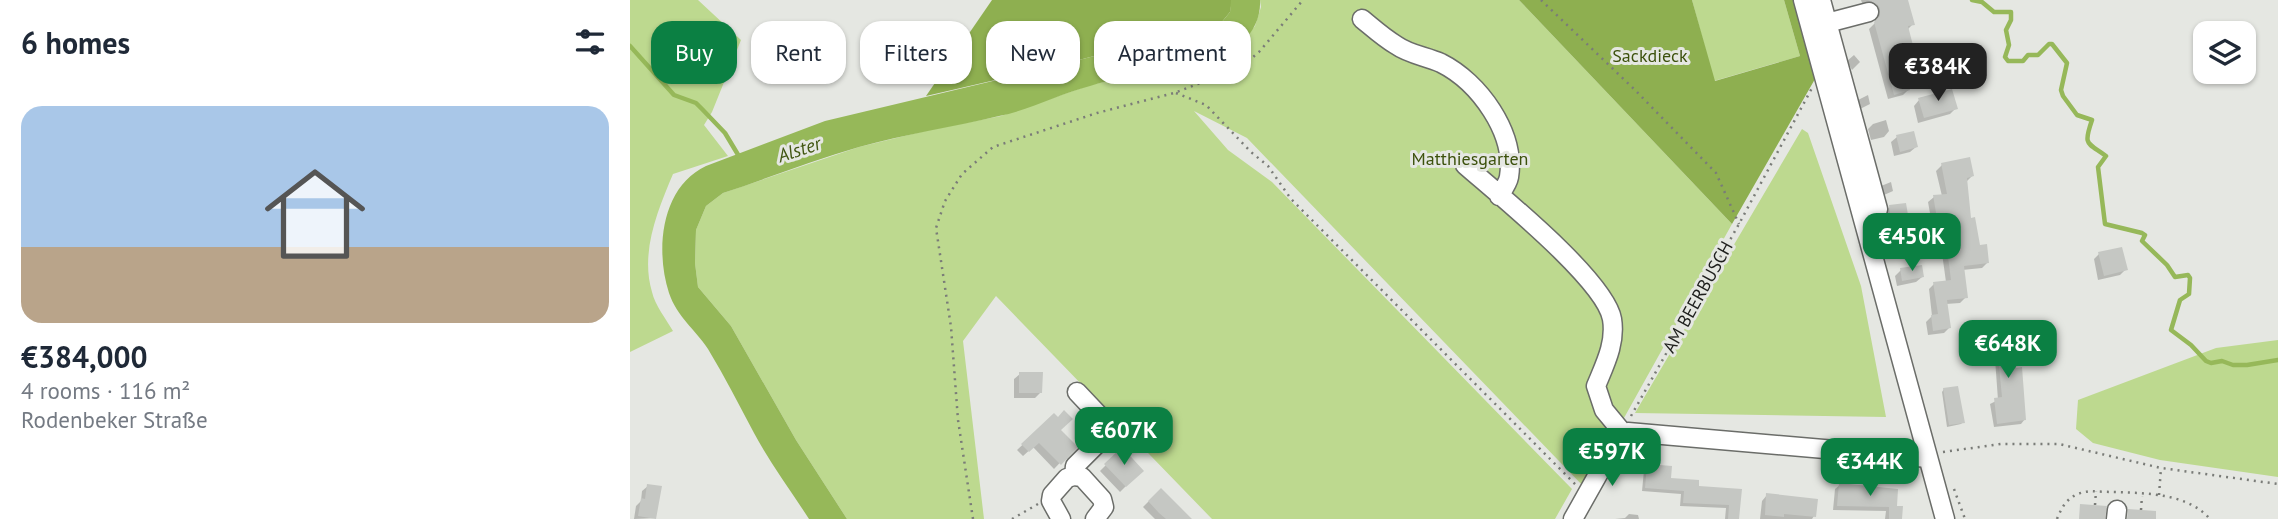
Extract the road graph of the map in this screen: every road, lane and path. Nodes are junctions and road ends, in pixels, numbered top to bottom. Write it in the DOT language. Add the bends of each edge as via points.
graph roads {
  1 [pos="1303,0"];
  2 [pos="1541,0"];
  3 [pos="1803,0"];
  4 [pos="1821,0"];
  5 [pos="1868,12"];
  6 [pos="1362,19"];
  7 [pos="1827,23"];
  8 [pos="1825,78"];
  9 [pos="1174,93"];
  10 [pos="1465,165"];
  11 [pos="1499,196"];
  12 [pos="1740,224"];
  13 [pos="1869,243"];
  14 [pos="1077,392"];
  15 [pos="1623,433"];
  16 [pos="1928,458"];
  17 [pos="2161,468"];
  18 [pos="1074,476"];
  19 [pos="2278,484"];
  20 [pos="2096,491"];
  21 [pos="2142,494"];
  22 [pos="1586,495"];
  23 [pos="2159,495"];
  24 [pos="1051,501"];
  25 [pos="2095,505"];
  26 [pos="2141,510"];
  27 [pos="973,519"];
  28 [pos="1012,519"];
  29 [pos="1061,519"];
  30 [pos="1095,519"];
  31 [pos="1573,519"];
  32 [pos="1945,519"];
  33 [pos="2057,519"];
  34 [pos="2210,519"];
  1 -- 9 [label="path" via="1240,68"];
  2 -- 12 [label="path" via="1717,173"];
  3 -- 8 [label="street"];
  4 -- 7 [label="street"];
  5 -- 7 [label="street"];
  6 -- 11 [label="street" via="1397,46 1461,76 1500,122 1510,152 1509,179"];
  7 -- 13 [label="street" via="1878,209"];
  8 -- 12 [label="path, AM BEERBUSCH" via="1815,82"];
  8 -- 13 [label="street"];
  9 -- 22 [label="path" via="1206,105 1268,166 1291,200"];
  9 -- 27 [label="path" via="993,147 962,174 944,201 936,228"];
  10 -- 11 [label="street"];
  11 -- 15 [label="street" via="1558,248 1608,307 1611,350 1596,386 1604,410"];
  12 -- 15 [label="path, AM BEERBUSCH"];
  13 -- 16 [label="street"];
  14 -- 18 [label="street" via="1112,429 1075,466"];
  15 -- 16 [label="street"];
  15 -- 22 [label="street"];
  16 -- 17 [label="path" via="2001,444 2059,444"];
  16 -- 32 [label="street"];
  17 -- 19 [label="path"];
  17 -- 23 [label="path"];
  18 -- 24 [label="street" via="1067,478"];
  18 -- 30 [label="street" via="1082,477 1102,499 1104,507"];
  20 -- 21 [label="path"];
  20 -- 25 [label="path"];
  20 -- 33 [label="path" via="2068,498"];
  21 -- 23 [label="path"];
  21 -- 26 [label="path"];
  22 -- 31 [label="street"];
  23 -- 34 [label="path" via="2199,507"];
  24 -- 28 [label="path"];
  24 -- 29 [label="street"];
}
